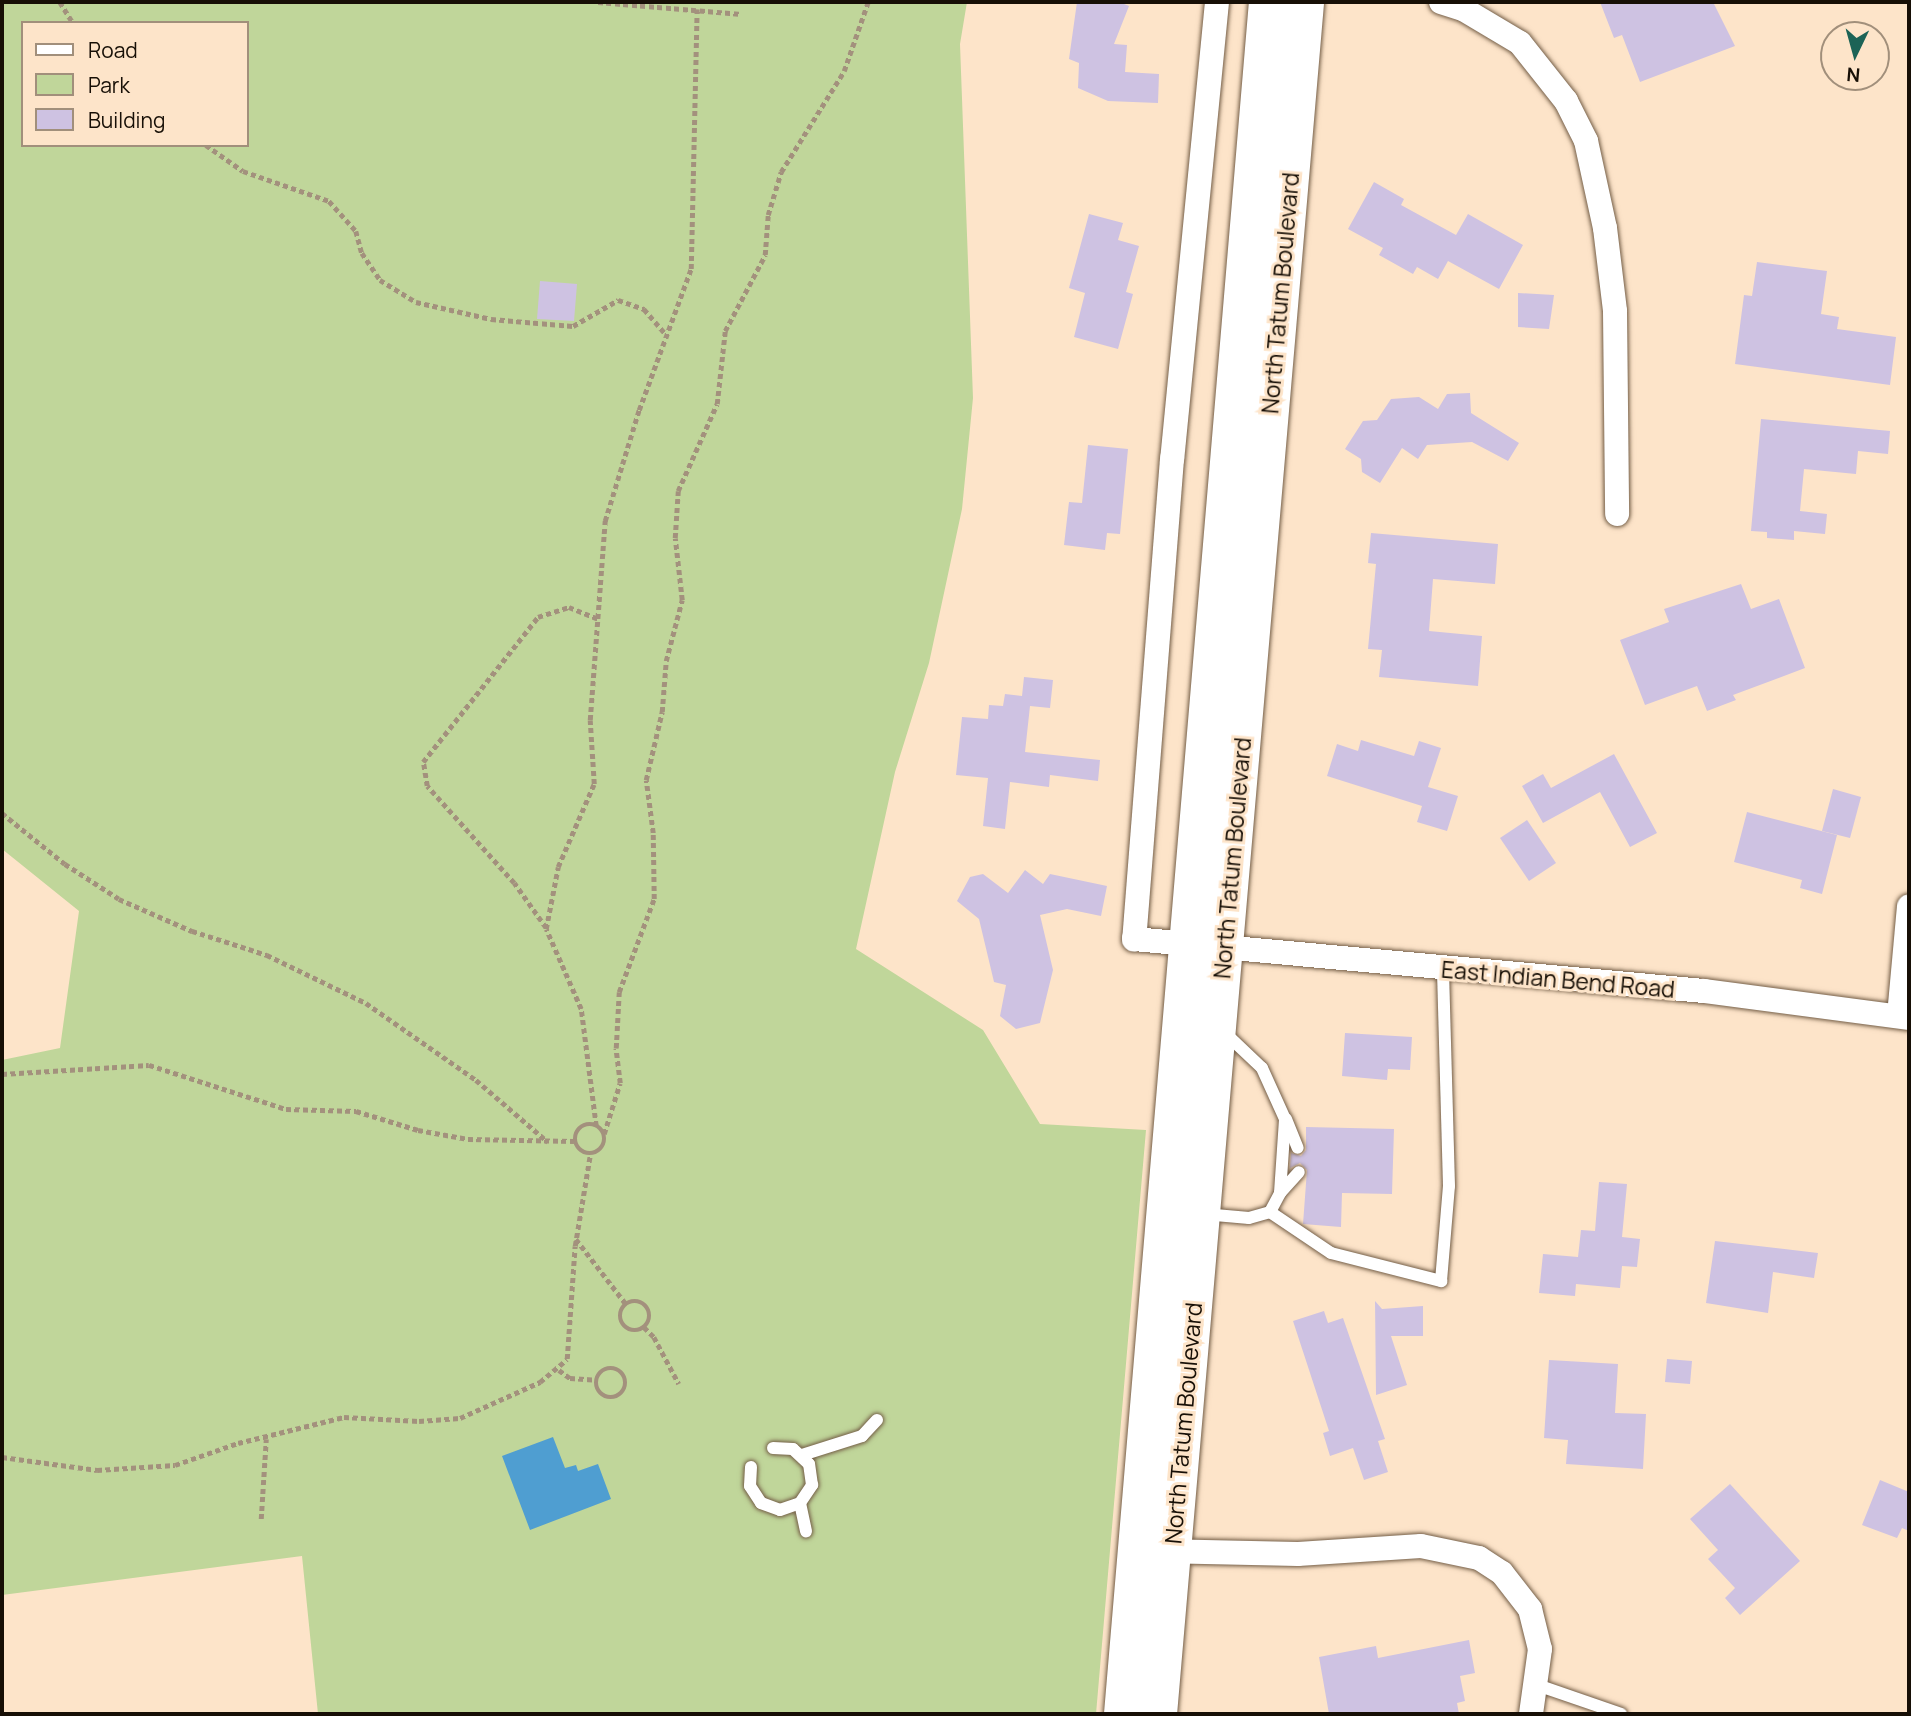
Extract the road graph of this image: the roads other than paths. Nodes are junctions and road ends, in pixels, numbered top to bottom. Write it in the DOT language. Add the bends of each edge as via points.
graph roads {
  1 [pos="1217,2"];
  2 [pos="1268,2"];
  3 [pos="1305,2"];
  4 [pos="1441,2"];
  5 [pos="1617,514"];
  6 [pos="1909,906"];
  7 [pos="1206,948"];
  8 [pos="1443,969"];
  9 [pos="1904,1017"];
  10 [pos="1218,1026"];
  11 [pos="1285,1119"];
  12 [pos="1298,1148"];
  13 [pos="1298,1172"];
  14 [pos="1280,1193"];
  15 [pos="1270,1212"];
  16 [pos="1202,1214"];
  17 [pos="877,1420"];
  18 [pos="773,1448"];
  19 [pos="802,1455"];
  20 [pos="751,1466"];
  21 [pos="800,1503"];
  22 [pos="806,1531"];
  23 [pos="1154,1551"];
  24 [pos="1537,1685"];
  25 [pos="1586,1708"];
  26 [pos="1123,1714"];
  27 [pos="1158,1714"];
  28 [pos="1531,1714"];
  29 [pos="1621,1714"];
  1 -- 7 [label="street, North Tatum Boulevard" via="1172,459 1134,939"];
  2 -- 7 [label="main road, North Tatum Boulevard"];
  3 -- 7 [label="main road, North Tatum Boulevard"];
  4 -- 5 [label="street" via="1463,9 1520,43 1551,78 1586,141 1603,217 1615,311"];
  6 -- 9 [label="street"];
  7 -- 8 [label="street, East Indian Bend Road"];
  7 -- 10 [label="main road, North Tatum Boulevard"];
  7 -- 23 [label="main road, North Tatum Boulevard"];
  8 -- 9 [label="street, East Indian Bend Road" via="1704,991"];
  8 -- 15 [label="lane" via="1449,1186 1441,1280 1331,1253"];
  10 -- 11 [label="lane" via="1262,1068"];
  10 -- 16 [label="main road, North Tatum Boulevard"];
  11 -- 12 [label="lane"];
  11 -- 14 [label="lane"];
  13 -- 14 [label="lane"];
  14 -- 15 [label="lane"];
  15 -- 16 [label="lane" via="1249,1218"];
  16 -- 23 [label="main road, North Tatum Boulevard"];
  17 -- 19 [label="lane" via="853,1440"];
  18 -- 19 [label="lane" via="793,1449"];
  19 -- 21 [label="lane" via="812,1474 808,1495"];
  20 -- 21 [label="lane" via="750,1486 761,1503 780,1510"];
  21 -- 22 [label="lane"];
  23 -- 24 [label="street" via="1449,1549 1479,1558 1502,1573 1530,1609 1540,1649"];
  23 -- 26 [label="main road, North Tatum Boulevard"];
  23 -- 27 [label="main road, North Tatum Boulevard"];
  24 -- 25 [label="lane"];
  24 -- 28 [label="street"];
  25 -- 29 [label="lane"];
}
